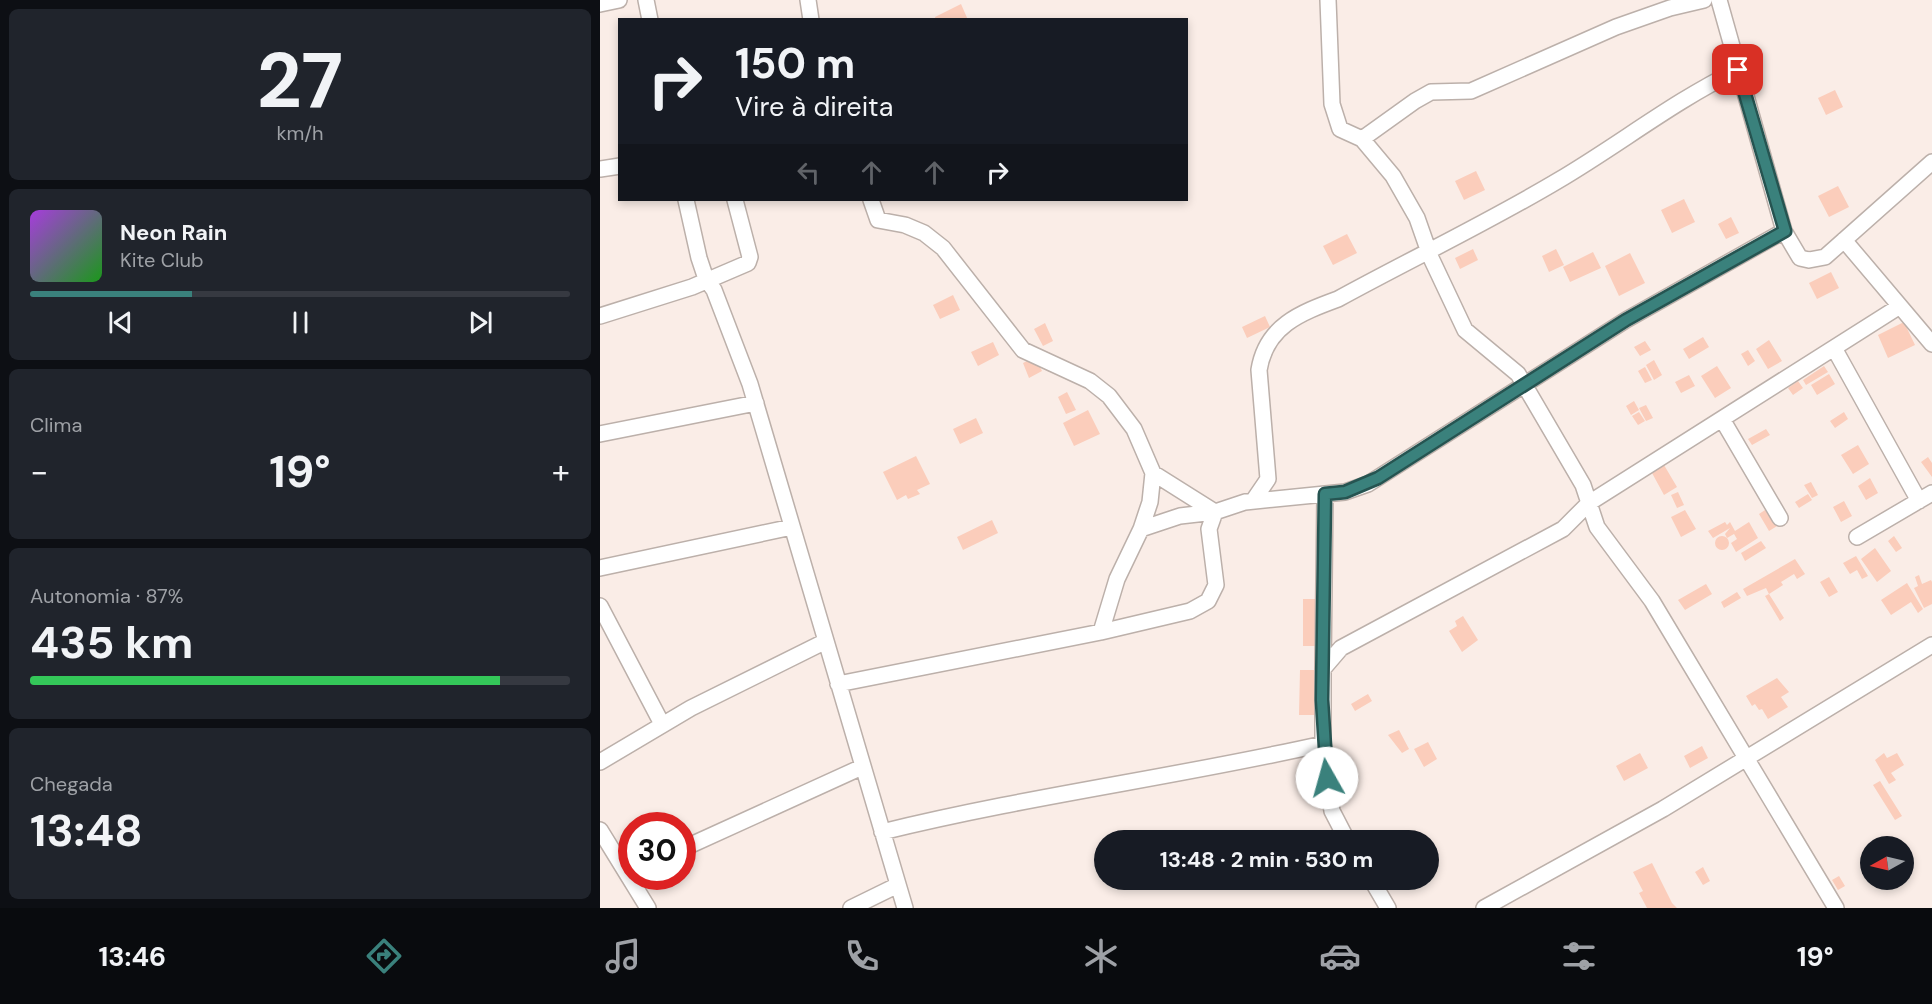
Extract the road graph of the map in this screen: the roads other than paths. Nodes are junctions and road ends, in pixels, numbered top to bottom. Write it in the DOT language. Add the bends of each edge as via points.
graph roads {
  1 [pos="619,0"];
  2 [pos="646,0"];
  3 [pos="808,0"];
  4 [pos="1328,0"];
  5 [pos="1704,0"];
  6 [pos="1719,0"];
  7 [pos="600,4"];
  8 [pos="650,18"];
  9 [pos="811,18"];
  10 [pos="1738,70"];
  11 [pos="1362,139"];
  12 [pos="1932,162"];
  13 [pos="618,166"];
  14 [pos="600,169"];
  15 [pos="686,201"];
  16 [pos="735,201"];
  17 [pos="872,201"];
  18 [pos="1785,231"];
  19 [pos="1844,240"];
  20 [pos="1430,249"];
  21 [pos="706,279"];
  22 [pos="1900,306"];
  23 [pos="600,316"];
  24 [pos="1931,342"];
  25 [pos="1834,348"];
  26 [pos="1524,383"];
  27 [pos="756,403"];
  28 [pos="1722,419"];
  29 [pos="600,429"];
  30 [pos="1153,473"];
  31 [pos="1268,479"];
  32 [pos="1325,494"];
  33 [pos="1925,497"];
  34 [pos="1286,498"];
  35 [pos="1253,501"];
  36 [pos="1589,503"];
  37 [pos="1215,512"];
  38 [pos="1780,518"];
  39 [pos="792,527"];
  40 [pos="1142,529"];
  41 [pos="1857,537"];
  42 [pos="600,568"];
  43 [pos="600,606"];
  44 [pos="1101,632"];
  45 [pos="826,641"];
  46 [pos="1932,645"];
  47 [pos="1323,669"];
  48 [pos="838,684"];
  49 [pos="662,724"];
  50 [pos="1323,744"];
  51 [pos="1747,756"];
  52 [pos="600,762"];
  53 [pos="862,767"];
  54 [pos="600,830"];
  55 [pos="1342,830"];
  56 [pos="882,832"];
  57 [pos="696,843"];
  58 [pos="618,854"];
  59 [pos="898,885"];
  60 [pos="639,890"];
  61 [pos="1377,890"];
  62 [pos="648,908"];
  63 [pos="851,908"];
  64 [pos="905,908"];
  65 [pos="1388,908"];
  66 [pos="1484,908"];
  67 [pos="1836,908"];
  1 -- 7 [label="street"];
  2 -- 8 [label="street"];
  3 -- 9 [label="street"];
  4 -- 11 [label="street" via="1332,104 1340,129"];
  5 -- 11 [label="street" via="1616,27 1471,92 1431,92"];
  6 -- 10 [label="street"];
  10 -- 18 [label="street"];
  10 -- 20 [label="street" via="1662,111 1558,181"];
  11 -- 20 [label="street" via="1393,176"];
  12 -- 19 [label="street"];
  13 -- 14 [label="street"];
  15 -- 21 [label="street"];
  16 -- 21 [label="street" via="750,256 748,263"];
  17 -- 30 [label="street" via="878,220 924,233 943,248 1023,350 1090,381 1108,396 1134,429"];
  18 -- 19 [label="street" via="1800,258 1809,260 1825,257"];
  18 -- 26 [label="street" via="1626,320"];
  19 -- 22 [label="street"];
  20 -- 26 [label="street" via="1465,330"];
  20 -- 31 [label="street" via="1338,299 1303,312 1275,331 1266,344 1259,370"];
  21 -- 23 [label="street"];
  21 -- 27 [label="street" via="714,290"];
  22 -- 24 [label="street"];
  22 -- 25 [label="street"];
  25 -- 28 [label="street"];
  25 -- 33 [label="street"];
  26 -- 32 [label="street" via="1378,478 1345,492"];
  26 -- 36 [label="street" via="1583,485"];
  27 -- 29 [label="street"];
  27 -- 39 [label="street"];
  28 -- 36 [label="street"];
  28 -- 38 [label="street"];
  30 -- 37 [label="street"];
  30 -- 40 [label="street"];
  31 -- 34 [label="street"];
  31 -- 35 [label="street"];
  32 -- 34 [label="street"];
  32 -- 47 [label="street"];
  33 -- 41 [label="street"];
  34 -- 35 [label="street"];
  35 -- 37 [label="street"];
  36 -- 47 [label="street" via="1563,529 1341,648"];
  36 -- 51 [label="street" via="1597,527 1652,601"];
  37 -- 40 [label="street" via="1180,516"];
  37 -- 44 [label="street" via="1209,529 1216,585 1208,601 1190,611"];
  39 -- 42 [label="street"];
  39 -- 45 [label="street"];
  40 -- 44 [label="street" via="1117,579"];
  43 -- 49 [label="street"];
  44 -- 48 [label="street"];
  45 -- 48 [label="street"];
  45 -- 49 [label="street"];
  46 -- 51 [label="street"];
  47 -- 50 [label="street"];
  48 -- 53 [label="street"];
  49 -- 52 [label="street"];
  50 -- 55 [label="street" via="1332,811"];
  50 -- 56 [label="street" via="1208,769 1076,790"];
  51 -- 66 [label="street" via="1663,809"];
  51 -- 67 [label="street"];
  53 -- 56 [label="street"];
  53 -- 57 [label="street"];
  54 -- 58 [label="street"];
  56 -- 59 [label="street"];
  59 -- 63 [label="street"];
  59 -- 64 [label="street"];
  60 -- 62 [label="street"];
  61 -- 65 [label="street"];
}
